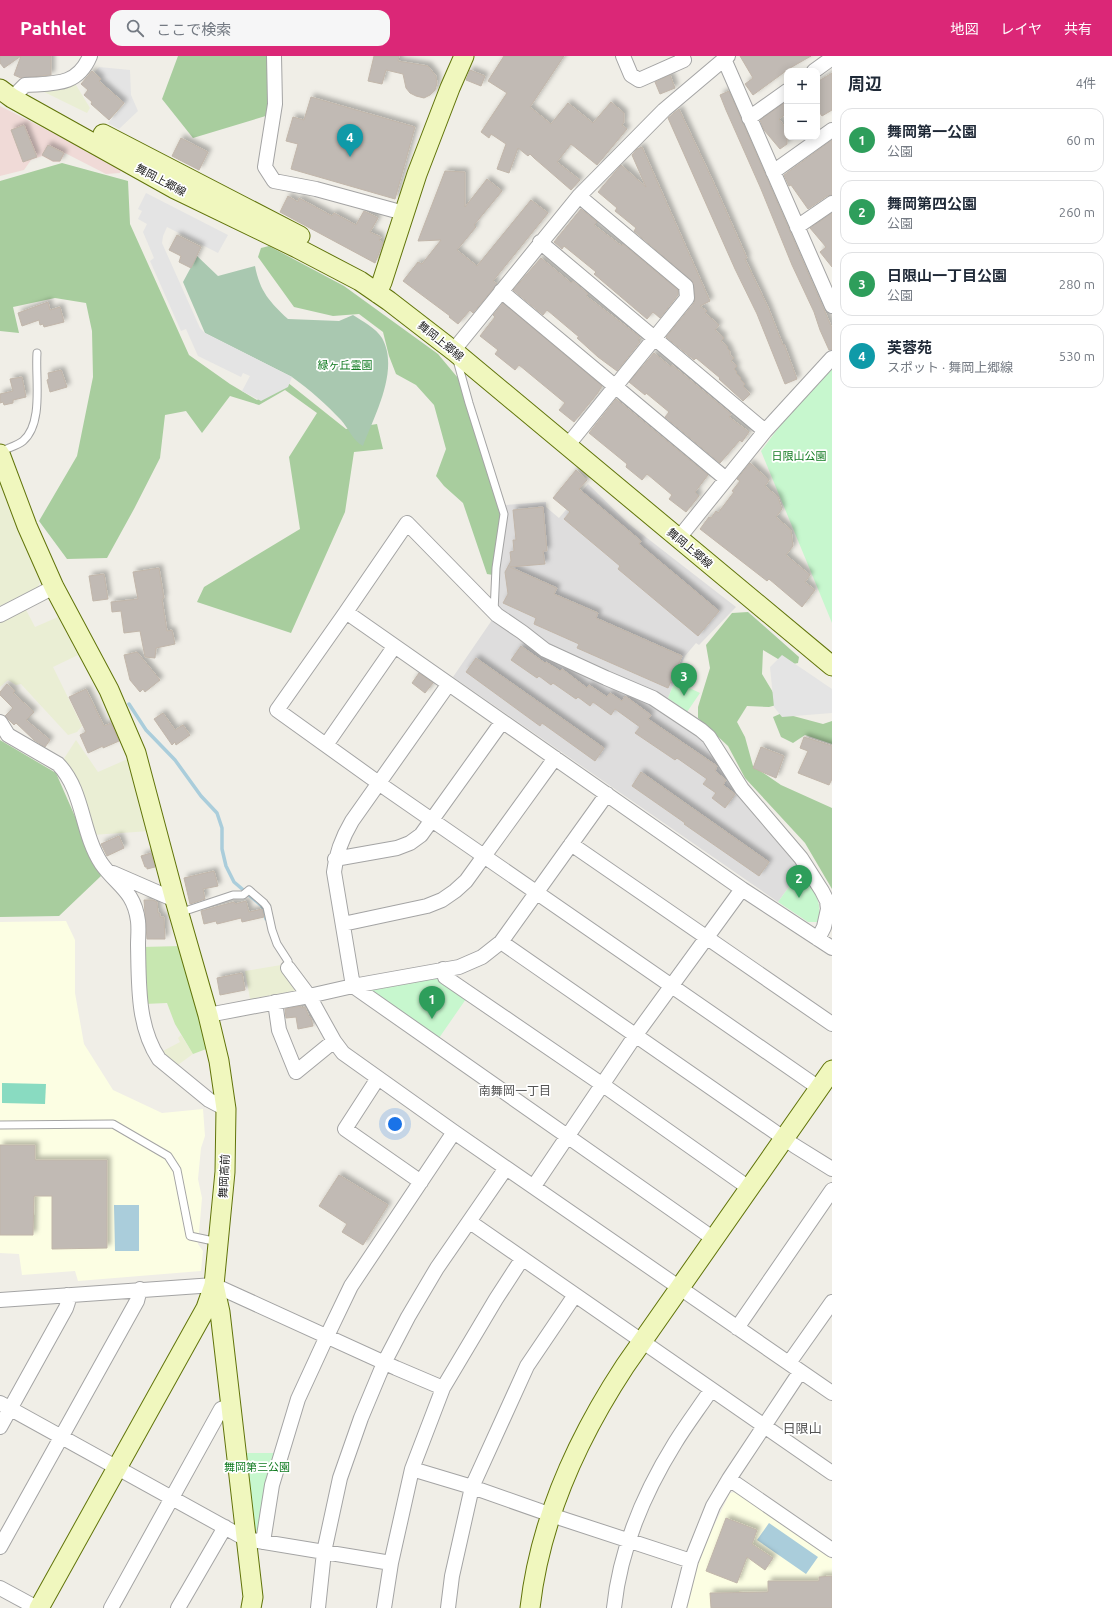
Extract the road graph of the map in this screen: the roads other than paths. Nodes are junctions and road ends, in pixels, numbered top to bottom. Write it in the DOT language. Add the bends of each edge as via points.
graph roads {
  1 [pos="90,56"];
  2 [pos="274,56"];
  3 [pos="464,56"];
  4 [pos="623,56"];
  5 [pos="682,56"];
  6 [pos="726,58"];
  7 [pos="832,58"];
  8 [pos="818,68"];
  9 [pos="0,83"];
  10 [pos="10,93"];
  11 [pos="784,93"];
  12 [pos="750,118"];
  13 [pos="832,130"];
  14 [pos="773,172"];
  15 [pos="578,196"];
  16 [pos="832,203"];
  17 [pos="404,213"];
  18 [pos="798,228"];
  19 [pos="540,242"];
  20 [pos="828,282"];
  21 [pos="379,288"];
  22 [pos="501,291"];
  23 [pos="832,306"];
  24 [pos="654,338"];
  25 [pos="456,348"];
  26 [pos="37,353"];
  27 [pos="832,358"];
  28 [pos="616,386"];
  29 [pos="765,431"];
  30 [pos="570,442"];
  31 [pos="0,453"];
  32 [pos="726,479"];
  33 [pos="681,535"];
  34 [pos="54,588"];
  35 [pos="346,612"];
  36 [pos="494,612"];
  37 [pos="0,615"];
  38 [pos="394,647"];
  39 [pos="832,654"];
  40 [pos="832,666"];
  41 [pos="448,685"];
  42 [pos="0,722"];
  43 [pos="502,722"];
  44 [pos="326,745"];
  45 [pos="555,758"];
  46 [pos="380,784"];
  47 [pos="607,794"];
  48 [pos="432,820"];
  49 [pos="571,844"];
  50 [pos="485,856"];
  51 [pos="335,859"];
  52 [pos="108,870"];
  53 [pos="742,889"];
  54 [pos="536,892"];
  55 [pos="177,907"];
  56 [pos="343,924"];
  57 [pos="707,937"];
  58 [pos="818,939"];
  59 [pos="501,942"];
  60 [pos="832,948"];
  61 [pos="289,964"];
  62 [pos="443,969"];
  63 [pos="353,986"];
  64 [pos="671,986"];
  65 [pos="308,996"];
  66 [pos="275,1002"];
  67 [pos="208,1015"];
  68 [pos="832,1024"];
  69 [pos="635,1036"];
  70 [pos="334,1041"];
  71 [pos="832,1070"];
  72 [pos="378,1078"];
  73 [pos="603,1085"];
  74 [pos="819,1088"];
  75 [pos="226,1109"];
  76 [pos="0,1125"];
  77 [pos="454,1132"];
  78 [pos="568,1136"];
  79 [pos="784,1138"];
  80 [pos="506,1168"];
  81 [pos="832,1169"];
  82 [pos="421,1182"];
  83 [pos="534,1186"];
  84 [pos="749,1188"];
  85 [pos="832,1190"];
  86 [pos="470,1222"];
  87 [pos="714,1239"];
  88 [pos="219,1242"];
  89 [pos="522,1258"];
  90 [pos="214,1285"];
  91 [pos="681,1288"];
  92 [pos="140,1289"];
  93 [pos="68,1295"];
  94 [pos="575,1295"];
  95 [pos="0,1300"];
  96 [pos="832,1302"];
  97 [pos="737,1328"];
  98 [pos="327,1336"];
  99 [pos="644,1342"];
  100 [pos="384,1363"];
  101 [pos="795,1367"];
  102 [pos="443,1388"];
  103 [pos="711,1390"];
  104 [pos="832,1393"];
  105 [pos="231,1405"];
  106 [pos="5,1406"];
  107 [pos="0,1426"];
  108 [pos="764,1426"];
  109 [pos="61,1436"];
  110 [pos="117,1467"];
  111 [pos="412,1469"];
  112 [pos="832,1473"];
  113 [pos="729,1479"];
  114 [pos="472,1488"];
  115 [pos="172,1498"];
  116 [pos="551,1515"];
  117 [pos="225,1526"];
  118 [pos="255,1540"];
  119 [pos="629,1540"];
  120 [pos="0,1547"];
  121 [pos="832,1550"];
  122 [pos="324,1552"];
  123 [pos="691,1561"];
  124 [pos="391,1563"];
  125 [pos="0,1588"];
  126 [pos="38,1608"];
  127 [pos="111,1608"];
  128 [pos="178,1608"];
  129 [pos="251,1608"];
  130 [pos="318,1608"];
  131 [pos="384,1608"];
  132 [pos="448,1608"];
  133 [pos="530,1608"];
  134 [pos="614,1608"];
  135 [pos="679,1608"];
  1 -- 10 [label="street" via="81,72 74,78 25,85"];
  2 -- 17 [label="street" via="275,104 265,167 274,181 316,189"];
  3 -- 17 [label="street"];
  4 -- 5 [label="street" via="631,75 639,80 684,60"];
  6 -- 12 [label="street"];
  6 -- 15 [label="street" via="664,110"];
  7 -- 8 [label="street"];
  9 -- 10 [label="street, 舞岡上郷線" via="8,84"];
  10 -- 21 [label="street, 舞岡上郷線" via="175,189"];
  11 -- 12 [label="street"];
  12 -- 14 [label="street"];
  13 -- 14 [label="street"];
  14 -- 18 [label="street"];
  15 -- 19 [label="street"];
  15 -- 24 [label="street" via="686,286 687,298"];
  16 -- 18 [label="street"];
  17 -- 21 [label="street"];
  18 -- 20 [label="street"];
  19 -- 22 [label="street"];
  19 -- 24 [label="street"];
  20 -- 23 [label="street"];
  21 -- 25 [label="street, 舞岡上郷線" via="389,301"];
  22 -- 25 [label="street"];
  22 -- 28 [label="street"];
  24 -- 28 [label="street"];
  24 -- 29 [label="street"];
  25 -- 30 [label="street, 舞岡上郷線"];
  25 -- 36 [label="lane" via="469,404 504,514 496,568"];
  26 -- 31 [label="lane" via="36,416 23,441"];
  27 -- 29 [label="street"];
  28 -- 30 [label="street"];
  28 -- 32 [label="street"];
  29 -- 32 [label="street"];
  30 -- 33 [label="street, 舞岡上郷線"];
  31 -- 34 [label="street, 舞岡高前" via="27,526"];
  32 -- 33 [label="street"];
  33 -- 39 [label="street, 舞岡上郷線"];
  33 -- 40 [label="street, 舞岡上郷線"];
  34 -- 37 [label="street"];
  34 -- 55 [label="street, 舞岡高前" via="108,690 136,753"];
  35 -- 36 [label="street" via="407,523"];
  35 -- 38 [label="street"];
  35 -- 44 [label="street" via="277,710"];
  36 -- 58 [label="street" via="545,650 653,698 709,738 742,789 801,858 822,891 828,909"];
  38 -- 41 [label="street"];
  38 -- 44 [label="street"];
  41 -- 43 [label="street"];
  41 -- 46 [label="street"];
  42 -- 52 [label="street" via="8,735 64,769 76,791 86,829 101,863"];
  43 -- 45 [label="street"];
  43 -- 48 [label="street"];
  44 -- 46 [label="street"];
  45 -- 47 [label="street"];
  45 -- 50 [label="street"];
  46 -- 48 [label="street"];
  46 -- 51 [label="street" via="352,821 340,842"];
  47 -- 49 [label="street"];
  47 -- 53 [label="street"];
  48 -- 50 [label="street"];
  48 -- 51 [label="street" via="410,843 397,848"];
  49 -- 54 [label="street"];
  49 -- 57 [label="street"];
  50 -- 54 [label="street"];
  50 -- 56 [label="street" via="466,881 442,900 427,906"];
  51 -- 56 [label="street" via="334,872"];
  52 -- 55 [label="street"];
  52 -- 75 [label="street" via="130,896 138,920 140,1002 153,1050 159,1059 209,1100"];
  53 -- 57 [label="street"];
  53 -- 58 [label="street"];
  54 -- 59 [label="street"];
  54 -- 64 [label="street"];
  55 -- 61 [label="lane" via="243,894 249,890 267,907 277,944"];
  55 -- 67 [label="street, 舞岡高前"];
  56 -- 63 [label="street"];
  57 -- 64 [label="street"];
  57 -- 68 [label="street"];
  58 -- 60 [label="street"];
  59 -- 62 [label="street" via="482,957 459,967"];
  59 -- 69 [label="street"];
  61 -- 65 [label="street"];
  62 -- 63 [label="street"];
  62 -- 73 [label="street" via="445,977"];
  63 -- 65 [label="street"];
  63 -- 78 [label="street"];
  64 -- 69 [label="street"];
  64 -- 74 [label="street"];
  65 -- 66 [label="street"];
  65 -- 70 [label="street"];
  66 -- 67 [label="street"];
  66 -- 70 [label="street" via="279,1030 296,1072"];
  67 -- 75 [label="street, 舞岡高前" via="219,1061"];
  69 -- 73 [label="street"];
  69 -- 79 [label="street"];
  70 -- 72 [label="street" via="343,1053"];
  71 -- 74 [label="street"];
  72 -- 77 [label="street"];
  72 -- 82 [label="street" via="345,1129"];
  73 -- 78 [label="street"];
  73 -- 84 [label="street"];
  74 -- 79 [label="street"];
  75 -- 88 [label="street, 舞岡高前" via="225,1172"];
  76 -- 88 [label="lane" via="113,1124 168,1156 177,1170 190,1236"];
  77 -- 80 [label="street"];
  77 -- 82 [label="street"];
  78 -- 83 [label="street"];
  78 -- 87 [label="street"];
  79 -- 81 [label="street"];
  79 -- 84 [label="street"];
  80 -- 83 [label="street"];
  80 -- 86 [label="street"];
  82 -- 98 [label="street" via="351,1286"];
  83 -- 91 [label="street"];
  84 -- 87 [label="street"];
  85 -- 97 [label="street"];
  86 -- 89 [label="street"];
  86 -- 100 [label="street" via="437,1268"];
  87 -- 91 [label="street"];
  88 -- 90 [label="street, 舞岡高前"];
  89 -- 94 [label="street"];
  89 -- 102 [label="street"];
  90 -- 92 [label="street"];
  90 -- 98 [label="street"];
  90 -- 105 [label="street" via="220,1312"];
  90 -- 110 [label="street" via="206,1308"];
  91 -- 97 [label="street"];
  91 -- 99 [label="street"];
  92 -- 93 [label="street"];
  92 -- 109 [label="street" via="137,1301"];
  93 -- 95 [label="street"];
  93 -- 106 [label="street" via="66,1308"];
  94 -- 99 [label="street"];
  94 -- 114 [label="street" via="527,1366"];
  96 -- 101 [label="street"];
  97 -- 101 [label="street"];
  98 -- 100 [label="street"];
  98 -- 118 [label="street" via="298,1399"];
  99 -- 103 [label="street"];
  99 -- 116 [label="street" via="604,1398 583,1436 564,1476"];
  100 -- 102 [label="street"];
  100 -- 122 [label="street" via="340,1478"];
  101 -- 104 [label="street"];
  101 -- 108 [label="street"];
  102 -- 111 [label="street"];
  103 -- 108 [label="street"];
  103 -- 119 [label="street" via="675,1443 651,1488"];
  105 -- 115 [label="street" via="221,1409"];
  105 -- 118 [label="street"];
  106 -- 107 [label="street"];
  106 -- 109 [label="street"];
  108 -- 112 [label="street"];
  108 -- 113 [label="street"];
  109 -- 110 [label="street"];
  109 -- 120 [label="street"];
  110 -- 115 [label="street"];
  110 -- 126 [label="street"];
  111 -- 114 [label="street"];
  111 -- 124 [label="street"];
  113 -- 121 [label="street"];
  113 -- 123 [label="street" via="713,1506"];
  114 -- 116 [label="street"];
  114 -- 132 [label="street" via="452,1576"];
  115 -- 117 [label="street"];
  115 -- 127 [label="street"];
  116 -- 119 [label="street"];
  116 -- 133 [label="street" via="535,1576"];
  117 -- 118 [label="street"];
  117 -- 128 [label="street"];
  118 -- 122 [label="street"];
  118 -- 129 [label="street"];
  119 -- 123 [label="street"];
  119 -- 134 [label="street"];
  122 -- 124 [label="street"];
  122 -- 130 [label="street"];
  123 -- 135 [label="street"];
  124 -- 131 [label="street"];
  125 -- 126 [label="street"];
}
